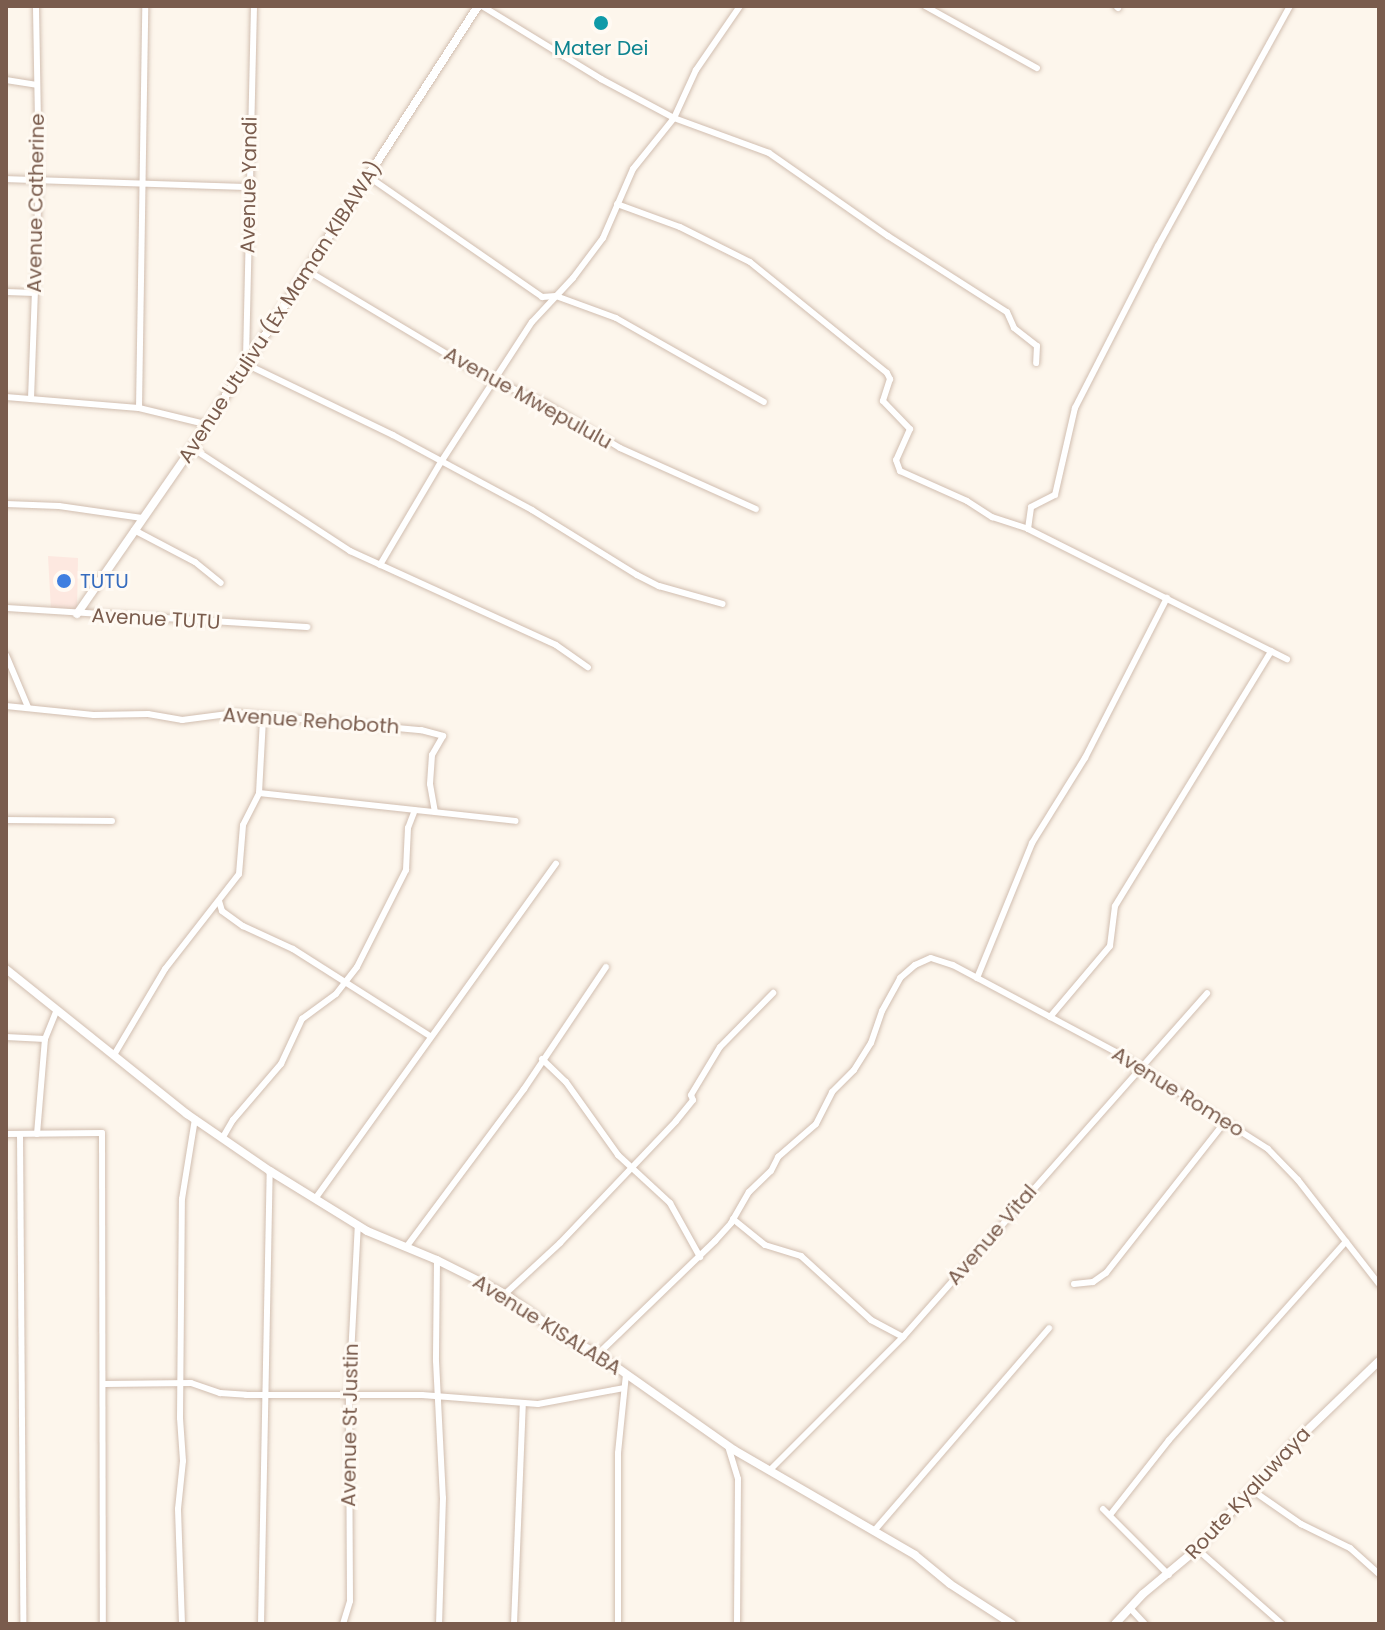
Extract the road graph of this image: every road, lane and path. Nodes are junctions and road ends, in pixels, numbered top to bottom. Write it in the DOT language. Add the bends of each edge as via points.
graph roads {
  1 [pos="36,6"];
  2 [pos="145,6"];
  3 [pos="254,6"];
  4 [pos="480,6"];
  5 [pos="740,6"];
  6 [pos="925,6"];
  7 [pos="1290,6"];
  8 [pos="1037,68"];
  9 [pos="6,80"];
  10 [pos="37,85"];
  11 [pos="674,118"];
  12 [pos="369,177"];
  13 [pos="6,179"];
  14 [pos="39,181"];
  15 [pos="141,185"];
  16 [pos="250,187"];
  17 [pos="617,204"];
  18 [pos="308,271"];
  19 [pos="6,292"];
  20 [pos="35,293"];
  21 [pos="556,296"];
  22 [pos="1036,363"];
  23 [pos="246,364"];
  24 [pos="496,378"];
  25 [pos="6,397"];
  26 [pos="31,399"];
  27 [pos="764,402"];
  28 [pos="139,408"];
  29 [pos="205,424"];
  30 [pos="192,448"];
  31 [pos="441,462"];
  32 [pos="6,504"];
  33 [pos="756,509"];
  34 [pos="142,518"];
  35 [pos="1028,529"];
  36 [pos="134,530"];
  37 [pos="380,565"];
  38 [pos="221,583"];
  39 [pos="1167,598"];
  40 [pos="723,604"];
  41 [pos="6,608"];
  42 [pos="77,614"];
  43 [pos="307,627"];
  44 [pos="1271,651"];
  45 [pos="6,655"];
  46 [pos="1287,659"];
  47 [pos="588,667"];
  48 [pos="6,706"];
  49 [pos="28,707"];
  50 [pos="263,718"];
  51 [pos="259,793"];
  52 [pos="415,810"];
  53 [pos="435,812"];
  54 [pos="6,820"];
  55 [pos="112,821"];
  56 [pos="515,821"];
  57 [pos="556,863"];
  58 [pos="219,901"];
  59 [pos="606,967"];
  60 [pos="6,969"];
  61 [pos="977,978"];
  62 [pos="344,980"];
  63 [pos="773,993"];
  64 [pos="1207,993"];
  65 [pos="57,1010"];
  66 [pos="1050,1017"];
  67 [pos="430,1036"];
  68 [pos="6,1037"];
  69 [pos="45,1039"];
  70 [pos="114,1055"];
  71 [pos="542,1059"];
  72 [pos="1139,1067"];
  73 [pos="195,1119"];
  74 [pos="1225,1122"];
  75 [pos="6,1134"];
  76 [pos="20,1134"];
  77 [pos="37,1134"];
  78 [pos="223,1137"];
  79 [pos="632,1168"];
  80 [pos="270,1171"];
  81 [pos="315,1199"];
  82 [pos="733,1219"];
  83 [pos="358,1225"];
  84 [pos="1346,1241"];
  85 [pos="407,1246"];
  86 [pos="700,1257"];
  87 [pos="437,1260"];
  88 [pos="1074,1284"];
  89 [pos="1379,1284"];
  90 [pos="505,1294"];
  91 [pos="1049,1328"];
  92 [pos="903,1337"];
  93 [pos="598,1354"];
  94 [pos="1379,1361"];
  95 [pos="626,1374"];
  96 [pos="104,1384"];
  97 [pos="183,1384"];
  98 [pos="624,1388"];
  99 [pos="349,1394"];
  100 [pos="265,1395"];
  101 [pos="439,1396"];
  102 [pos="523,1403"];
  103 [pos="728,1446"];
  104 [pos="769,1471"];
  105 [pos="1252,1490"];
  106 [pos="1103,1509"];
  107 [pos="1110,1515"];
  108 [pos="874,1531"];
  109 [pos="1197,1549"];
  110 [pos="1379,1574"];
  111 [pos="1169,1575"];
  112 [pos="1130,1608"];
  113 [pos="23,1624"];
  114 [pos="103,1624"];
  115 [pos="182,1624"];
  116 [pos="261,1624"];
  117 [pos="343,1624"];
  118 [pos="439,1624"];
  119 [pos="514,1624"];
  120 [pos="618,1624"];
  121 [pos="737,1624"];
  122 [pos="1012,1624"];
  123 [pos="1115,1624"];
  124 [pos="1145,1624"];
  125 [pos="1282,1624"];
  1 -- 10 [label="street, Avenue Catherine"];
  2 -- 15 [label="street"];
  3 -- 16 [label="street, Avenue Yandi"];
  4 -- 11 [label="street"];
  4 -- 12 [label="street, Avenue Utulivu (Ex Maman KIBAWA)"];
  5 -- 11 [label="street" via="696,70"];
  6 -- 8 [label="street"];
  7 -- 35 [label="street" via="1075,408 1055,495 1031,507"];
  9 -- 10 [label="street"];
  10 -- 14 [label="street, Avenue Catherine"];
  11 -- 17 [label="street" via="633,169"];
  11 -- 22 [label="street" via="769,153 1007,312 1014,328 1037,346"];
  12 -- 18 [label="street, Avenue Utulivu (Ex Maman KIBAWA)"];
  12 -- 21 [label="street" via="519,283 542,297"];
  13 -- 14 [label="street"];
  14 -- 15 [label="street"];
  14 -- 20 [label="street, Avenue Catherine"];
  15 -- 16 [label="street"];
  15 -- 28 [label="street"];
  16 -- 23 [label="street, Avenue Yandi"];
  17 -- 21 [label="street" via="603,238"];
  17 -- 35 [label="street" via="712,241 796,296 887,373 883,401 910,429 896,460 900,471"];
  18 -- 23 [label="street, Avenue Utulivu (Ex Maman KIBAWA)"];
  18 -- 24 [label="street, Avenue Mwepululu" via="477,372"];
  19 -- 20 [label="street"];
  20 -- 26 [label="street, Avenue Catherine"];
  21 -- 24 [label="street" via="532,322"];
  21 -- 27 [label="street" via="616,318"];
  23 -- 29 [label="street, Avenue Utulivu (Ex Maman KIBAWA)"];
  23 -- 31 [label="street"];
  24 -- 31 [label="street"];
  24 -- 33 [label="street, Avenue Mwepululu" via="620,448"];
  25 -- 26 [label="street"];
  26 -- 28 [label="street"];
  28 -- 29 [label="street"];
  29 -- 30 [label="street, Avenue Utulivu (Ex Maman KIBAWA)"];
  30 -- 34 [label="street, Avenue Utulivu (Ex Maman KIBAWA)"];
  30 -- 37 [label="street"];
  31 -- 37 [label="street"];
  31 -- 40 [label="street" via="637,575"];
  32 -- 34 [label="street"];
  34 -- 36 [label="street, Avenue Utulivu (Ex Maman KIBAWA)"];
  35 -- 39 [label="street"];
  36 -- 38 [label="street" via="195,562"];
  36 -- 42 [label="street, Avenue Utulivu (Ex Maman KIBAWA)"];
  37 -- 47 [label="street" via="556,645"];
  39 -- 44 [label="street"];
  39 -- 61 [label="street" via="1085,758 1032,843"];
  41 -- 42 [label="street, Avenue TUTU"];
  42 -- 43 [label="street, Avenue TUTU"];
  44 -- 46 [label="street"];
  44 -- 66 [label="street" via="1115,906 1110,946"];
  45 -- 49 [label="street"];
  48 -- 49 [label="street, Avenue Rehoboth"];
  49 -- 50 [label="street, Avenue Rehoboth" via="182,720 223,713"];
  50 -- 51 [label="street"];
  50 -- 53 [label="street, Avenue Rehoboth" via="316,719 443,736 432,755"];
  51 -- 52 [label="street"];
  51 -- 58 [label="street" via="243,825 239,874"];
  52 -- 53 [label="street"];
  52 -- 62 [label="street" via="408,828 406,870 357,967"];
  53 -- 56 [label="street"];
  54 -- 55 [label="street"];
  57 -- 67 [label="street"];
  58 -- 62 [label="street" via="222,911 243,926"];
  58 -- 70 [label="street" via="165,969"];
  59 -- 71 [label="street"];
  60 -- 65 [label="street, Avenue KISALABA"];
  61 -- 66 [label="street, Avenue Romeo"];
  61 -- 82 [label="street, Avenue Romeo" via="931,958 900,978 857,1067 832,1092 816,1124 749,1192"];
  62 -- 67 [label="street"];
  62 -- 78 [label="street" via="336,994 302,1019 281,1064"];
  63 -- 79 [label="street" via="720,1047 691,1095 693,1100"];
  64 -- 72 [label="street, Avenue Vital"];
  65 -- 69 [label="street"];
  65 -- 70 [label="street, Avenue KISALABA"];
  66 -- 72 [label="street, Avenue Romeo"];
  67 -- 81 [label="street"];
  68 -- 69 [label="street"];
  69 -- 77 [label="street"];
  70 -- 73 [label="street, Avenue KISALABA"];
  71 -- 79 [label="street"];
  71 -- 85 [label="street"];
  72 -- 74 [label="street, Avenue Romeo"];
  72 -- 92 [label="street, Avenue Vital"];
  73 -- 78 [label="street, Avenue KISALABA"];
  73 -- 97 [label="street" via="182,1199"];
  74 -- 84 [label="street, Avenue Romeo" via="1268,1149"];
  74 -- 88 [label="street" via="1106,1273 1093,1282"];
  75 -- 76 [label="street"];
  76 -- 77 [label="street"];
  76 -- 113 [label="street"];
  77 -- 96 [label="street" via="102,1133"];
  78 -- 80 [label="street, Avenue KISALABA"];
  79 -- 86 [label="street" via="670,1203"];
  79 -- 90 [label="street"];
  80 -- 81 [label="street, Avenue KISALABA"];
  80 -- 100 [label="street"];
  81 -- 83 [label="street, Avenue KISALABA"];
  82 -- 86 [label="street"];
  82 -- 92 [label="street" via="765,1245 801,1256 871,1320"];
  83 -- 85 [label="street, Avenue KISALABA"];
  83 -- 99 [label="street, Avenue St Justin"];
  84 -- 89 [label="street, Avenue Romeo"];
  84 -- 107 [label="street" via="1169,1440"];
  85 -- 87 [label="street, Avenue KISALABA"];
  86 -- 93 [label="street"];
  87 -- 90 [label="street, Avenue KISALABA"];
  87 -- 101 [label="street"];
  90 -- 93 [label="street, Avenue KISALABA"];
  91 -- 108 [label="street"];
  92 -- 104 [label="street, Avenue Vital"];
  93 -- 95 [label="street, Avenue KISALABA"];
  94 -- 105 [label="street, Route Kyaluwaya"];
  95 -- 98 [label="street"];
  95 -- 103 [label="street, Avenue KISALABA"];
  96 -- 97 [label="street"];
  96 -- 114 [label="street"];
  97 -- 100 [label="street" via="220,1393"];
  97 -- 115 [label="street" via="178,1509"];
  98 -- 102 [label="street" via="558,1402"];
  98 -- 120 [label="street" via="618,1453"];
  99 -- 100 [label="street"];
  99 -- 101 [label="street"];
  99 -- 117 [label="street, Avenue St Justin" via="350,1601"];
  100 -- 116 [label="street"];
  101 -- 102 [label="street"];
  101 -- 118 [label="street"];
  102 -- 119 [label="street"];
  103 -- 104 [label="street, Avenue KISALABA"];
  103 -- 121 [label="street" via="738,1479"];
  104 -- 108 [label="street, Avenue KISALABA"];
  105 -- 109 [label="street, Route Kyaluwaya"];
  105 -- 110 [label="street" via="1301,1524 1350,1548"];
  106 -- 107 [label="street"];
  107 -- 111 [label="street"];
  108 -- 122 [label="street, Avenue KISALABA"];
  109 -- 111 [label="street, Route Kyaluwaya"];
  109 -- 125 [label="street"];
  111 -- 112 [label="street, Route Kyaluwaya"];
  112 -- 123 [label="street, Route Kyaluwaya"];
  112 -- 124 [label="street"];
}
